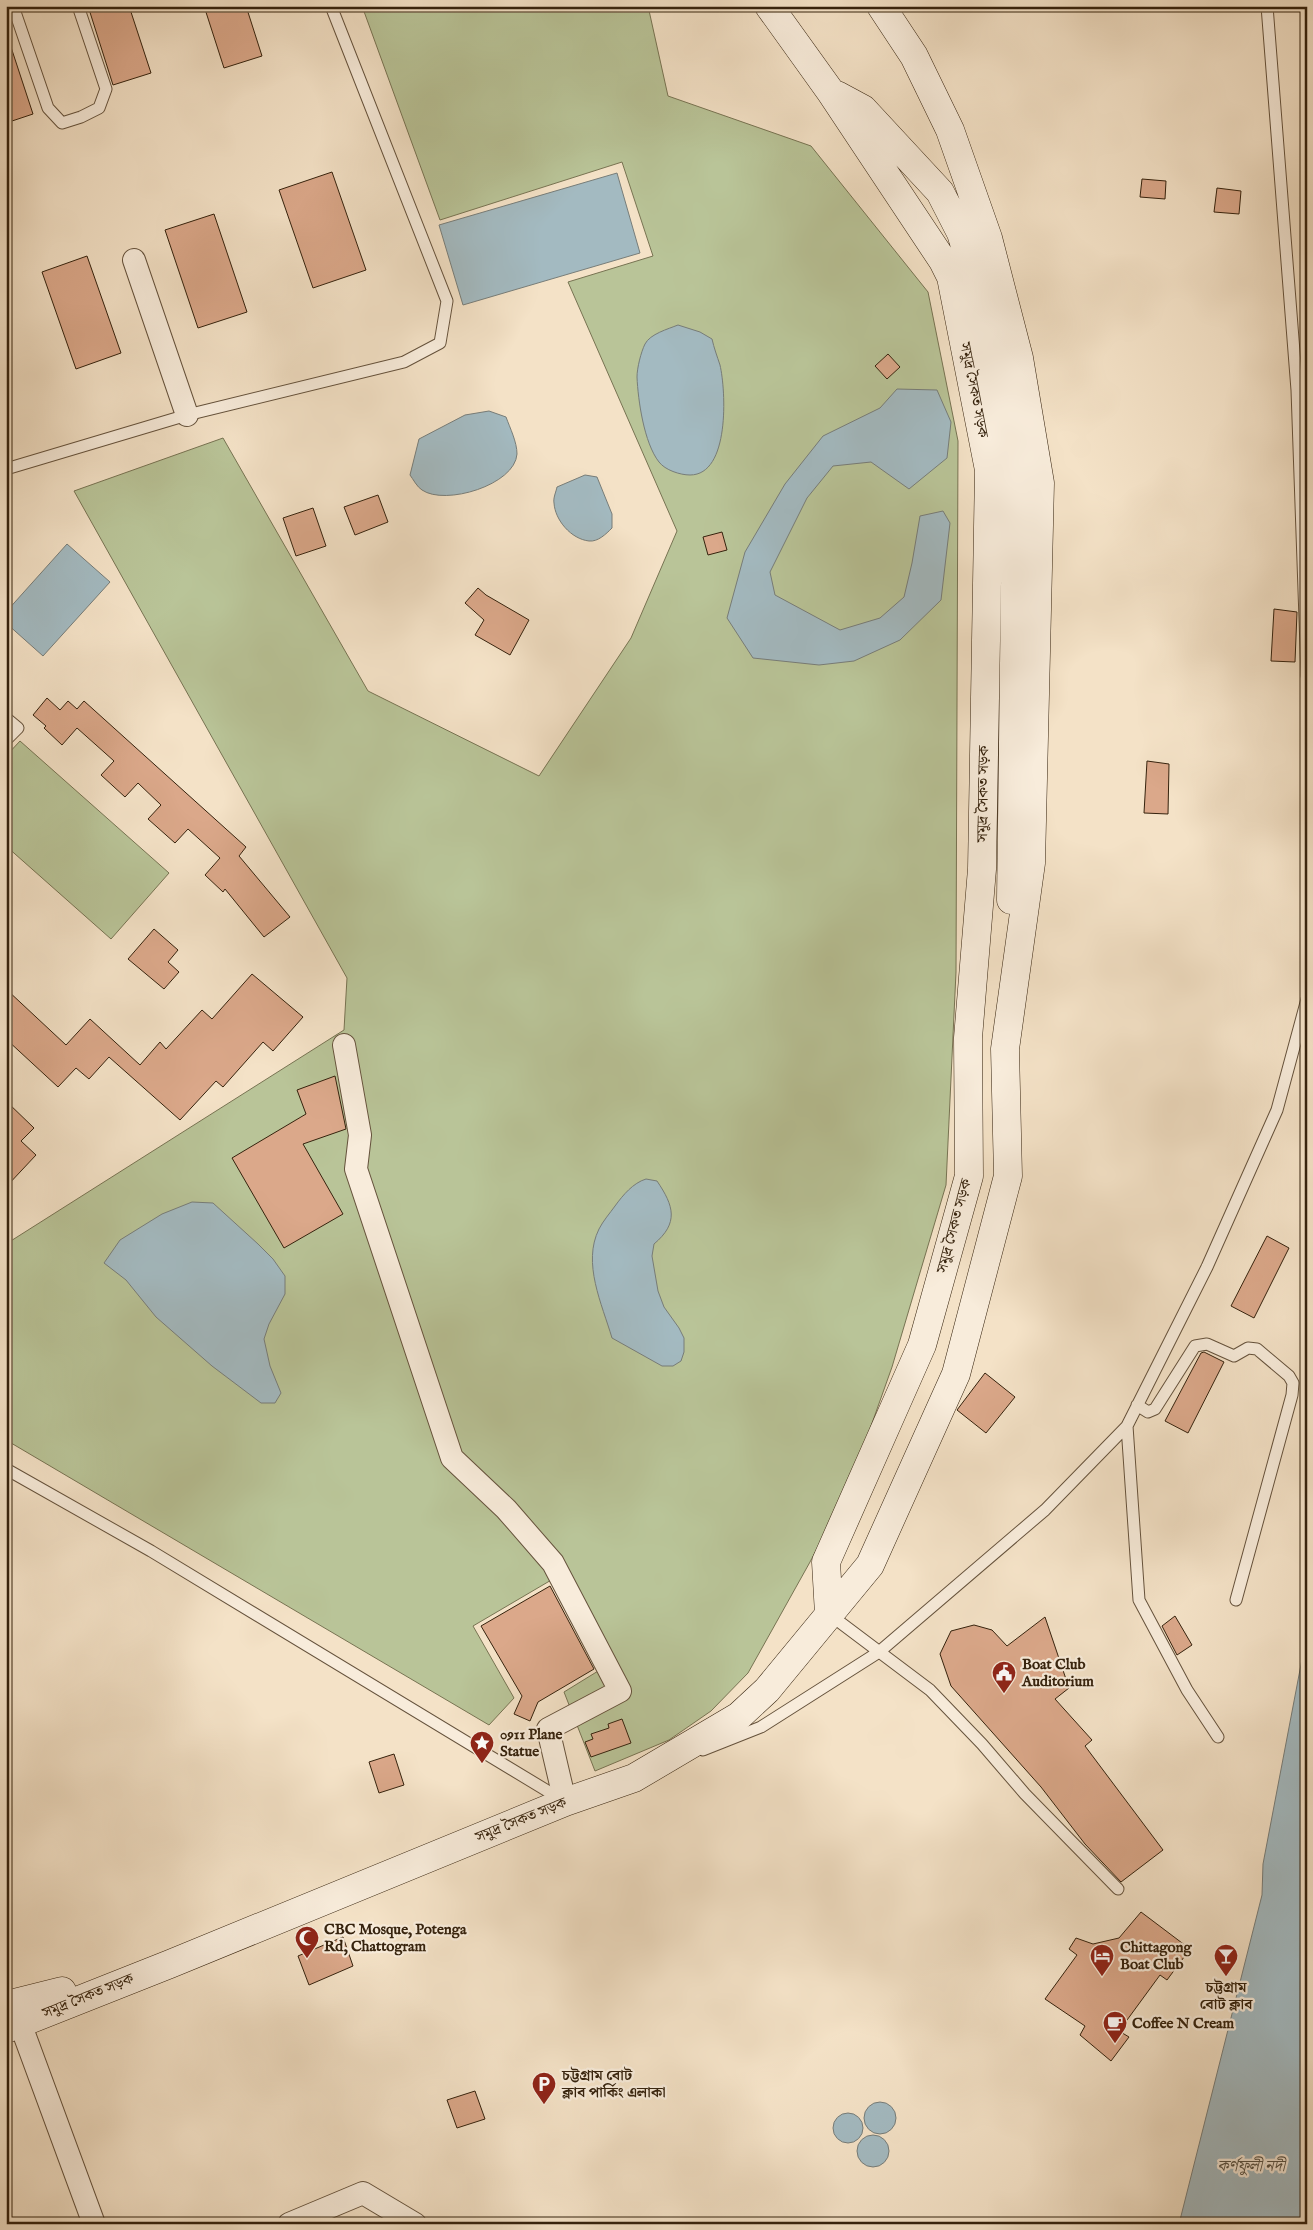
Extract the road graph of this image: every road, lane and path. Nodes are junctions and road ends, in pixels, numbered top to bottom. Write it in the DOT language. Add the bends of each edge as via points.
graph roads {
  1 [pos="13,6"];
  2 [pos="78,6"];
  3 [pos="331,6"];
  4 [pos="769,6"];
  5 [pos="881,6"];
  6 [pos="1267,6"];
  7 [pos="830,92"];
  8 [pos="950,130"];
  9 [pos="961,233"];
  10 [pos="134,260"];
  11 [pos="187,415"];
  12 [pos="6,469"];
  13 [pos="1307,676"];
  14 [pos="6,718"];
  15 [pos="6,740"];
  16 [pos="1307,999"];
  17 [pos="344,1045"];
  18 [pos="1137,1405"];
  19 [pos="1126,1426"];
  20 [pos="6,1469"];
  21 [pos="1236,1600"];
  22 [pos="829,1614"];
  23 [pos="879,1652"];
  24 [pos="1218,1737"];
  25 [pos="634,1778"];
  26 [pos="565,1802"];
  27 [pos="1118,1889"];
  28 [pos="11,2019"];
  29 [pos="94,2224"];
  30 [pos="289,2224"];
  31 [pos="415,2224"];
  1 -- 2 [label="lane" via="48,108 62,123 99,108 106,89"];
  3 -- 11 [label="lane" via="447,301 440,343 404,362"];
  4 -- 7 [label="main road, সমুদ্র সৈকত সড়ক"];
  5 -- 8 [label="main road, সমুদ্র সৈকত সড়ক" via="914,56"];
  6 -- 13 [label="lane" via="1298,390"];
  7 -- 9 [label="main road" via="863,109 876,122 940,192"];
  7 -- 22 [label="main road, সমুদ্র সৈকত সড়ক" via="951,277 989,470 982,869 968,1038 968,1176 922,1345 826,1562"];
  8 -- 9 [label="main road"];
  8 -- 22 [label="main road, সমুদ্র সৈকত সড়ক" via="988,238 1019,358 1040,484 1030,863 1005,1049 1008,1176 956,1374 870,1566"];
  9 -- 22 [label="main road" via="979,296 1014,474 1016,508 1010,945 996,1027 994,1170 943,1360"];
  10 -- 11 [label="street"];
  11 -- 12 [label="lane"];
  14 -- 15 [label="lane" via="18,728"];
  16 -- 18 [label="lane" via="1277,1110 1207,1267"];
  17 -- 26 [label="street" via="360,1135 356,1169 452,1458 506,1509 553,1563 620,1691 548,1729"];
  18 -- 19 [label="lane"];
  18 -- 21 [label="lane" via="1148,1412 1156,1409 1195,1346 1207,1344 1234,1356 1248,1348 1257,1348 1293,1383"];
  19 -- 23 [label="lane" via="1045,1510"];
  19 -- 24 [label="lane" via="1139,1600 1187,1690"];
  20 -- 26 [label="lane" via="151,1551"];
  22 -- 23 [label="lane"];
  22 -- 25 [label="main road, সমুদ্র সৈকত সড়ক" via="767,1690 739,1716"];
  23 -- 25 [label="lane" via="761,1727"];
  23 -- 27 [label="lane" via="930,1690"];
  25 -- 26 [label="main road, সমুদ্র সৈকত সড়ক"];
  26 -- 28 [label="main road, সমুদ্র সৈকত সড়ক" via="170,1964"];
  28 -- 29 [label="street"];
  30 -- 31 [label="street" via="363,2193"];
}
